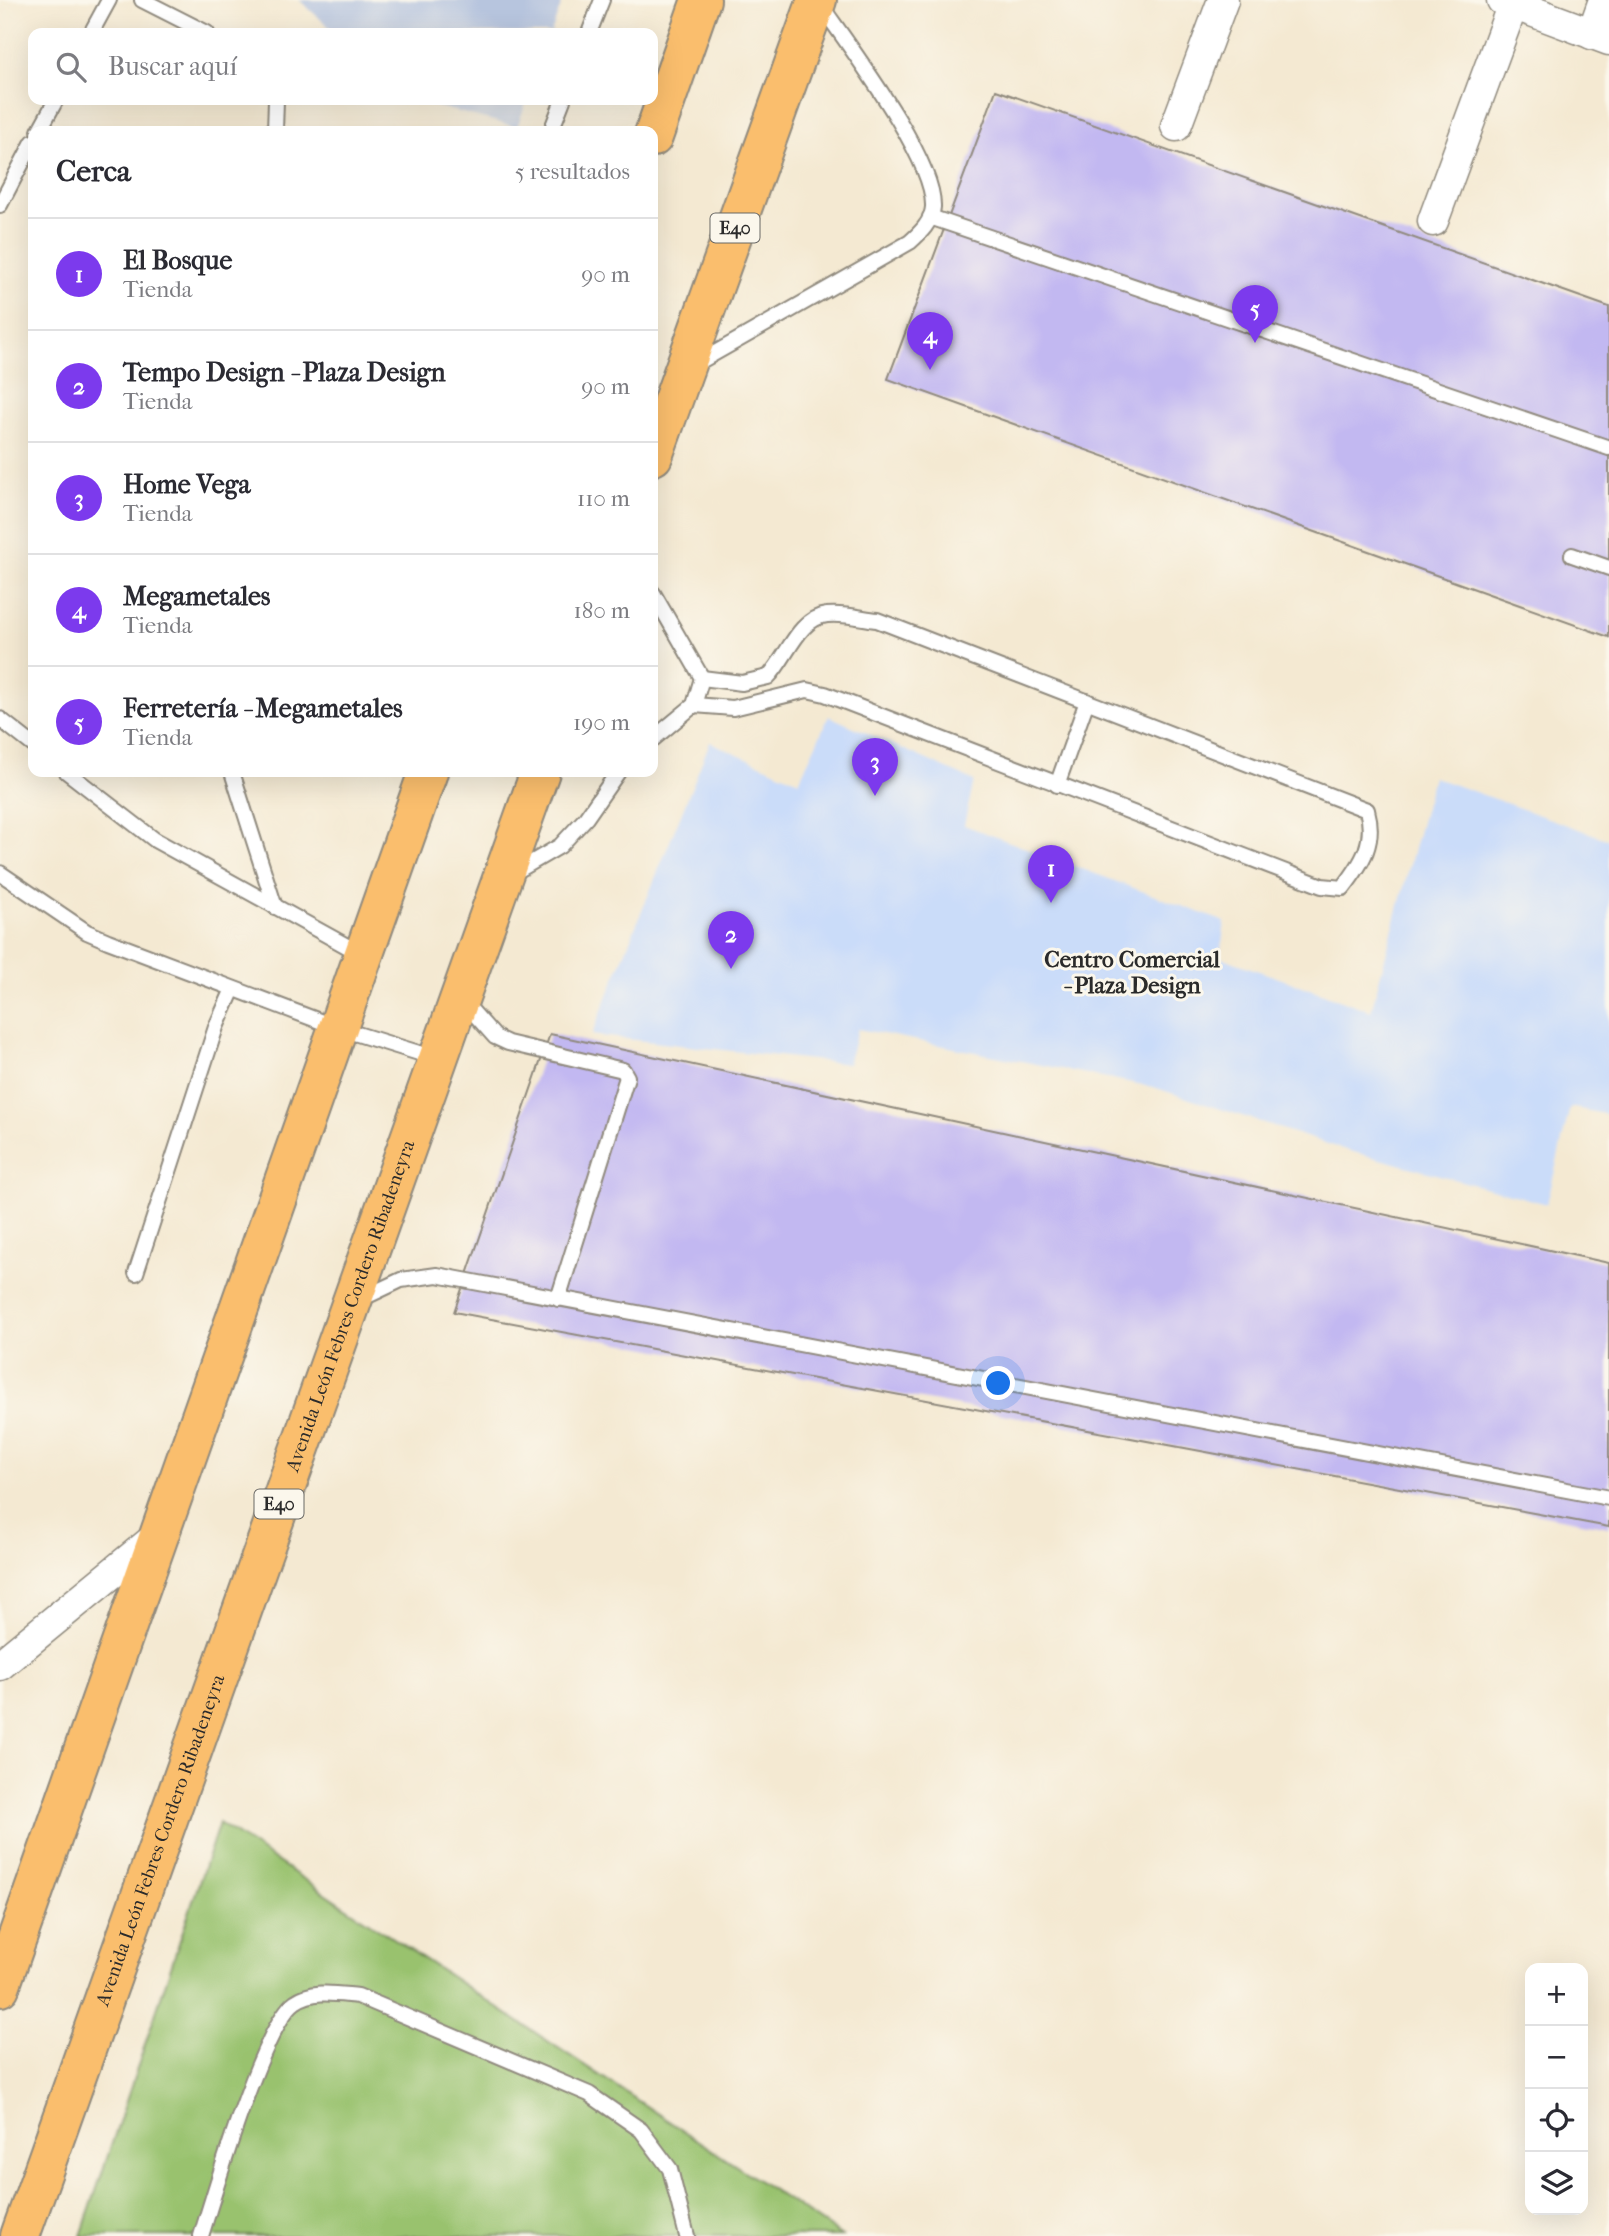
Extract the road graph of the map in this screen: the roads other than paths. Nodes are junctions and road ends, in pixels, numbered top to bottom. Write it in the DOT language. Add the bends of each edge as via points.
graph roads {
  1 [pos="109,0"];
  2 [pos="142,0"];
  3 [pos="602,0"];
  4 [pos="701,0"];
  5 [pos="817,0"];
  6 [pos="1223,0"];
  7 [pos="1604,0"];
  8 [pos="1507,2"];
  9 [pos="95,28"];
  10 [pos="197,28"];
  11 [pos="591,28"];
  12 [pos="1601,37"];
  13 [pos="53,105"];
  14 [pos="276,105"];
  15 [pos="561,105"];
  16 [pos="42,126"];
  17 [pos="275,126"];
  18 [pos="553,126"];
  19 [pos="657,126"];
  20 [pos="1176,126"];
  21 [pos="28,152"];
  22 [pos="0,205"];
  23 [pos="930,217"];
  24 [pos="1433,221"];
  25 [pos="683,371"];
  26 [pos="658,442"];
  27 [pos="1609,448"];
  28 [pos="1573,555"];
  29 [pos="1609,568"];
  30 [pos="658,602"];
  31 [pos="776,668"];
  32 [pos="702,678"];
  33 [pos="783,694"];
  34 [pos="1087,701"];
  35 [pos="694,705"];
  36 [pos="0,719"];
  37 [pos="658,735"];
  38 [pos="28,741"];
  39 [pos="73,777"];
  40 [pos="234,777"];
  41 [pos="426,777"];
  42 [pos="538,777"];
  43 [pos="615,777"];
  44 [pos="1057,785"];
  45 [pos="0,873"];
  46 [pos="502,880"];
  47 [pos="275,907"];
  48 [pos="363,955"];
  49 [pos="233,989"];
  50 [pos="460,994"];
  51 [pos="338,1028"];
  52 [pos="437,1059"];
  53 [pos="136,1273"];
  54 [pos="558,1299"];
  55 [pos="350,1304"];
  56 [pos="1609,1498"];
  57 [pos="160,1534"];
  58 [pos="0,1665"];
  59 [pos="0,1987"];
  60 [pos="20,2236"];
  61 [pos="201,2236"];
  62 [pos="687,2236"];
  1 -- 9 [label="lane"];
  2 -- 10 [label="lane"];
  3 -- 11 [label="lane"];
  4 -- 19 [label="highway"];
  5 -- 23 [label="lane" via="907,133 931,190"];
  5 -- 25 [label="highway, E40"];
  6 -- 20 [label="street"];
  7 -- 12 [label="street"];
  8 -- 12 [label="street"];
  8 -- 24 [label="street"];
  13 -- 16 [label="lane"];
  14 -- 17 [label="lane"];
  15 -- 18 [label="lane"];
  21 -- 22 [label="lane"];
  23 -- 25 [label="lane" via="922,232 898,249"];
  23 -- 27 [label="lane"];
  25 -- 26 [label="highway, E40"];
  28 -- 29 [label="lane"];
  30 -- 32 [label="lane"];
  31 -- 32 [label="lane" via="768,677 742,683"];
  31 -- 33 [label="lane"];
  31 -- 34 [label="lane" via="805,626 829,614 877,620"];
  32 -- 35 [label="lane"];
  33 -- 35 [label="lane" via="733,708"];
  33 -- 44 [label="lane" via="807,690 825,694"];
  34 -- 44 [label="lane"];
  34 -- 44 [label="lane" via="1367,810 1372,831 1368,844 1359,869 1343,888 1322,886"];
  35 -- 37 [label="lane"];
  36 -- 38 [label="lane"];
  39 -- 47 [label="lane" via="155,840"];
  40 -- 47 [label="lane"];
  41 -- 48 [label="highway"];
  42 -- 46 [label="highway, Avenida León Febres Cordero Ribadeneyra / E40"];
  43 -- 46 [label="lane" via="560,846"];
  45 -- 49 [label="lane" via="87,932"];
  46 -- 50 [label="highway, Avenida León Febres Cordero Ribadeneyra / E40"];
  47 -- 48 [label="lane"];
  48 -- 51 [label="highway"];
  49 -- 51 [label="lane"];
  49 -- 53 [label="lane" via="216,1027"];
  50 -- 52 [label="highway, Avenida León Febres Cordero Ribadeneyra / E40"];
  50 -- 54 [label="lane" via="495,1037 623,1070 627,1077"];
  51 -- 52 [label="lane"];
  51 -- 57 [label="highway"];
  52 -- 55 [label="highway, Avenida León Febres Cordero Ribadeneyra / E40"];
  54 -- 55 [label="lane" via="437,1275 401,1280"];
  54 -- 56 [label="lane"];
  55 -- 60 [label="highway, Avenida León Febres Cordero Ribadeneyra / E40"];
  57 -- 58 [label="street"];
  57 -- 59 [label="highway"];
  61 -- 62 [label="lane" via="275,2027 293,2003 325,1992 358,1996 589,2094 641,2130 670,2169"];
}
